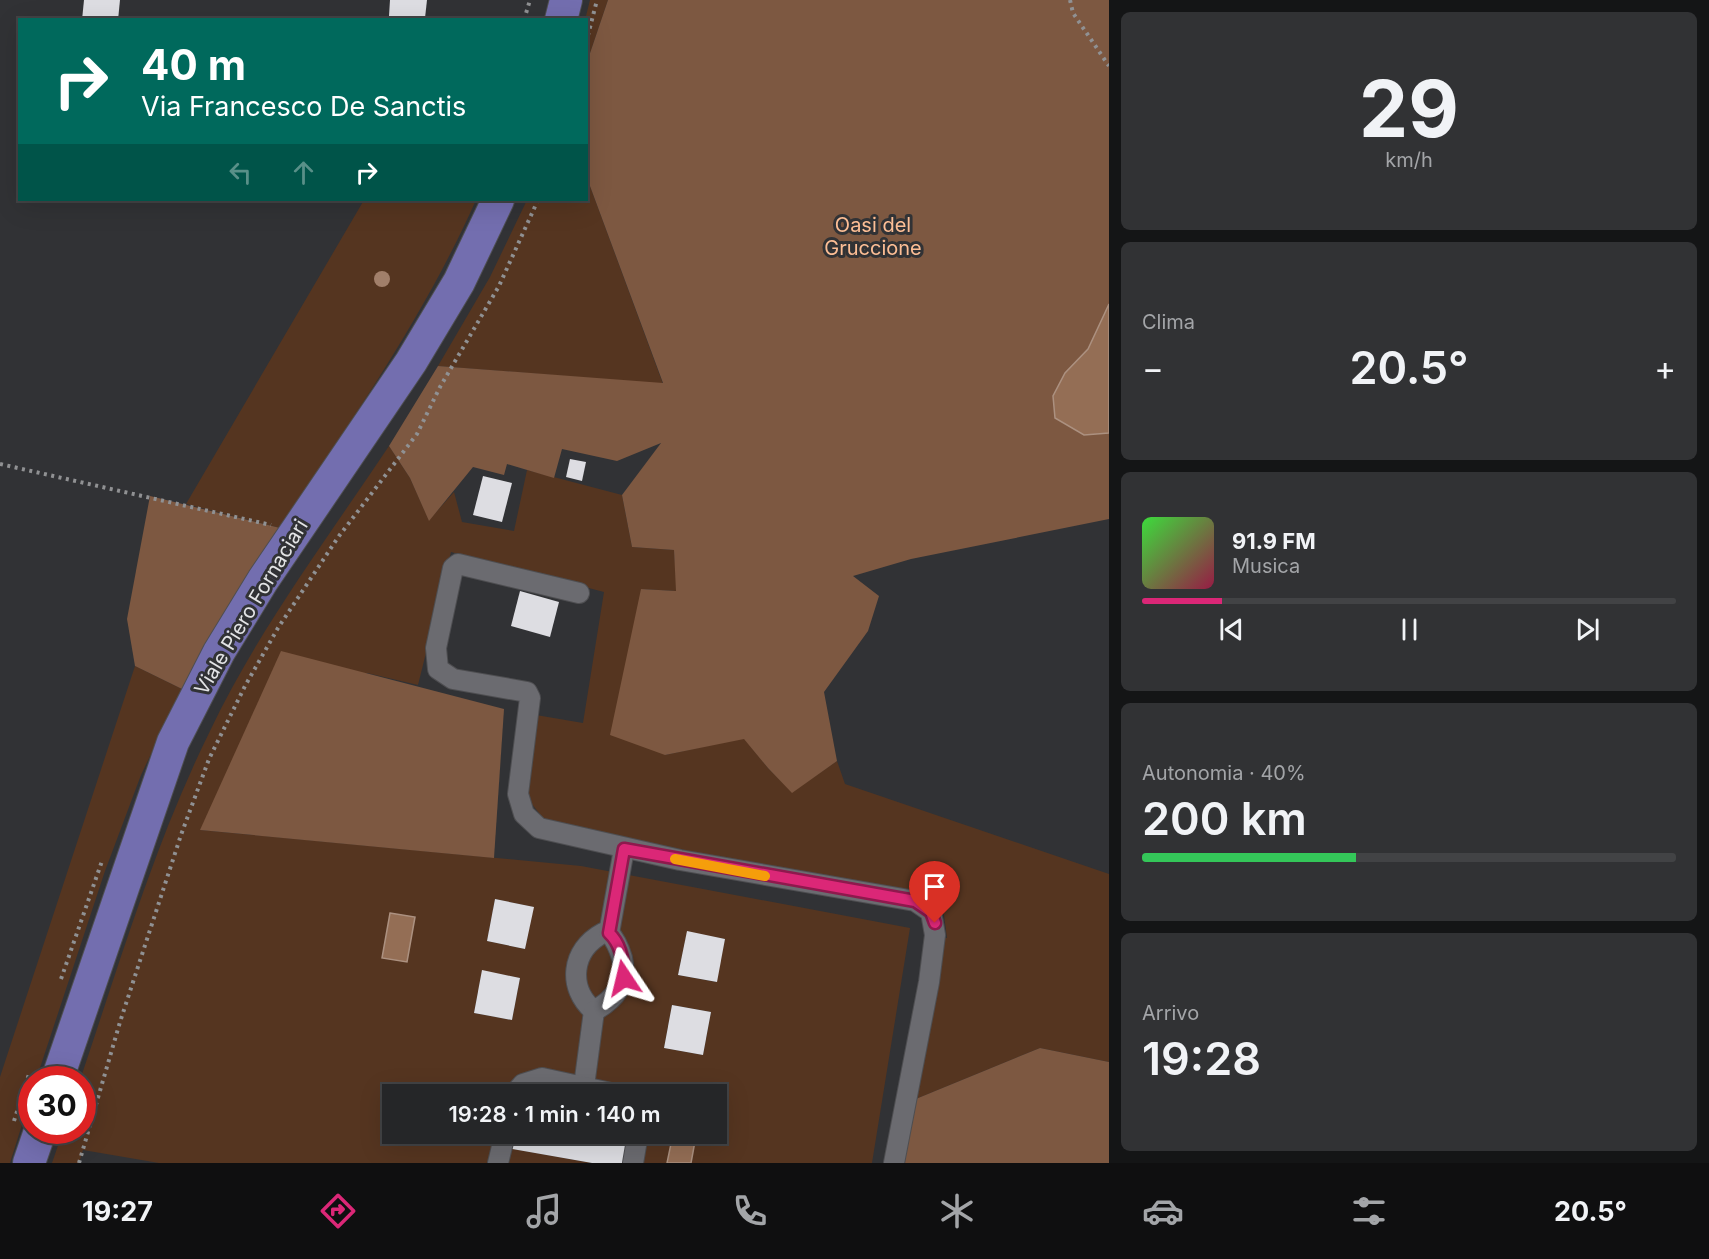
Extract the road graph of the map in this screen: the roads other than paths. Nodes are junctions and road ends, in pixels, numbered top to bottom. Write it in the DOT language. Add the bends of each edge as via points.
graph roads {
  1 [pos="566,0"];
  2 [pos="562,18"];
  3 [pos="498,201"];
  4 [pos="579,593"];
  5 [pos="624,849"];
  6 [pos="609,933"];
  7 [pos="594,1011"];
  8 [pos="62,1066"];
  9 [pos="523,1084"];
  10 [pos="574,1084"];
  11 [pos="584,1084"];
  12 [pos="36,1144"];
  13 [pos="503,1144"];
  14 [pos="636,1144"];
  15 [pos="29,1163"];
  16 [pos="498,1163"];
  17 [pos="633,1163"];
  18 [pos="894,1163"];
  1 -- 2 [label="main road"];
  3 -- 8 [label="main road, Viale Piero Fornaciari" via="459,282 411,362 263,580 219,652 173,742"];
  4 -- 5 [label="street" via="458,564 453,568 436,659 438,669 453,679 527,692 530,698 518,794 529,820 551,833"];
  5 -- 6 [label="street"];
  5 -- 18 [label="street" via="915,901 931,912 935,935"];
  6 -- 7 [label="street" via="621,953 624,978 616,996"];
  6 -- 7 [label="street" via="593,939 579,958 576,972 578,993"];
  7 -- 11 [label="street"];
  9 -- 10 [label="street" via="542,1078"];
  12 -- 15 [label="main road"];
  13 -- 16 [label="street"];
  14 -- 17 [label="street"];
}
